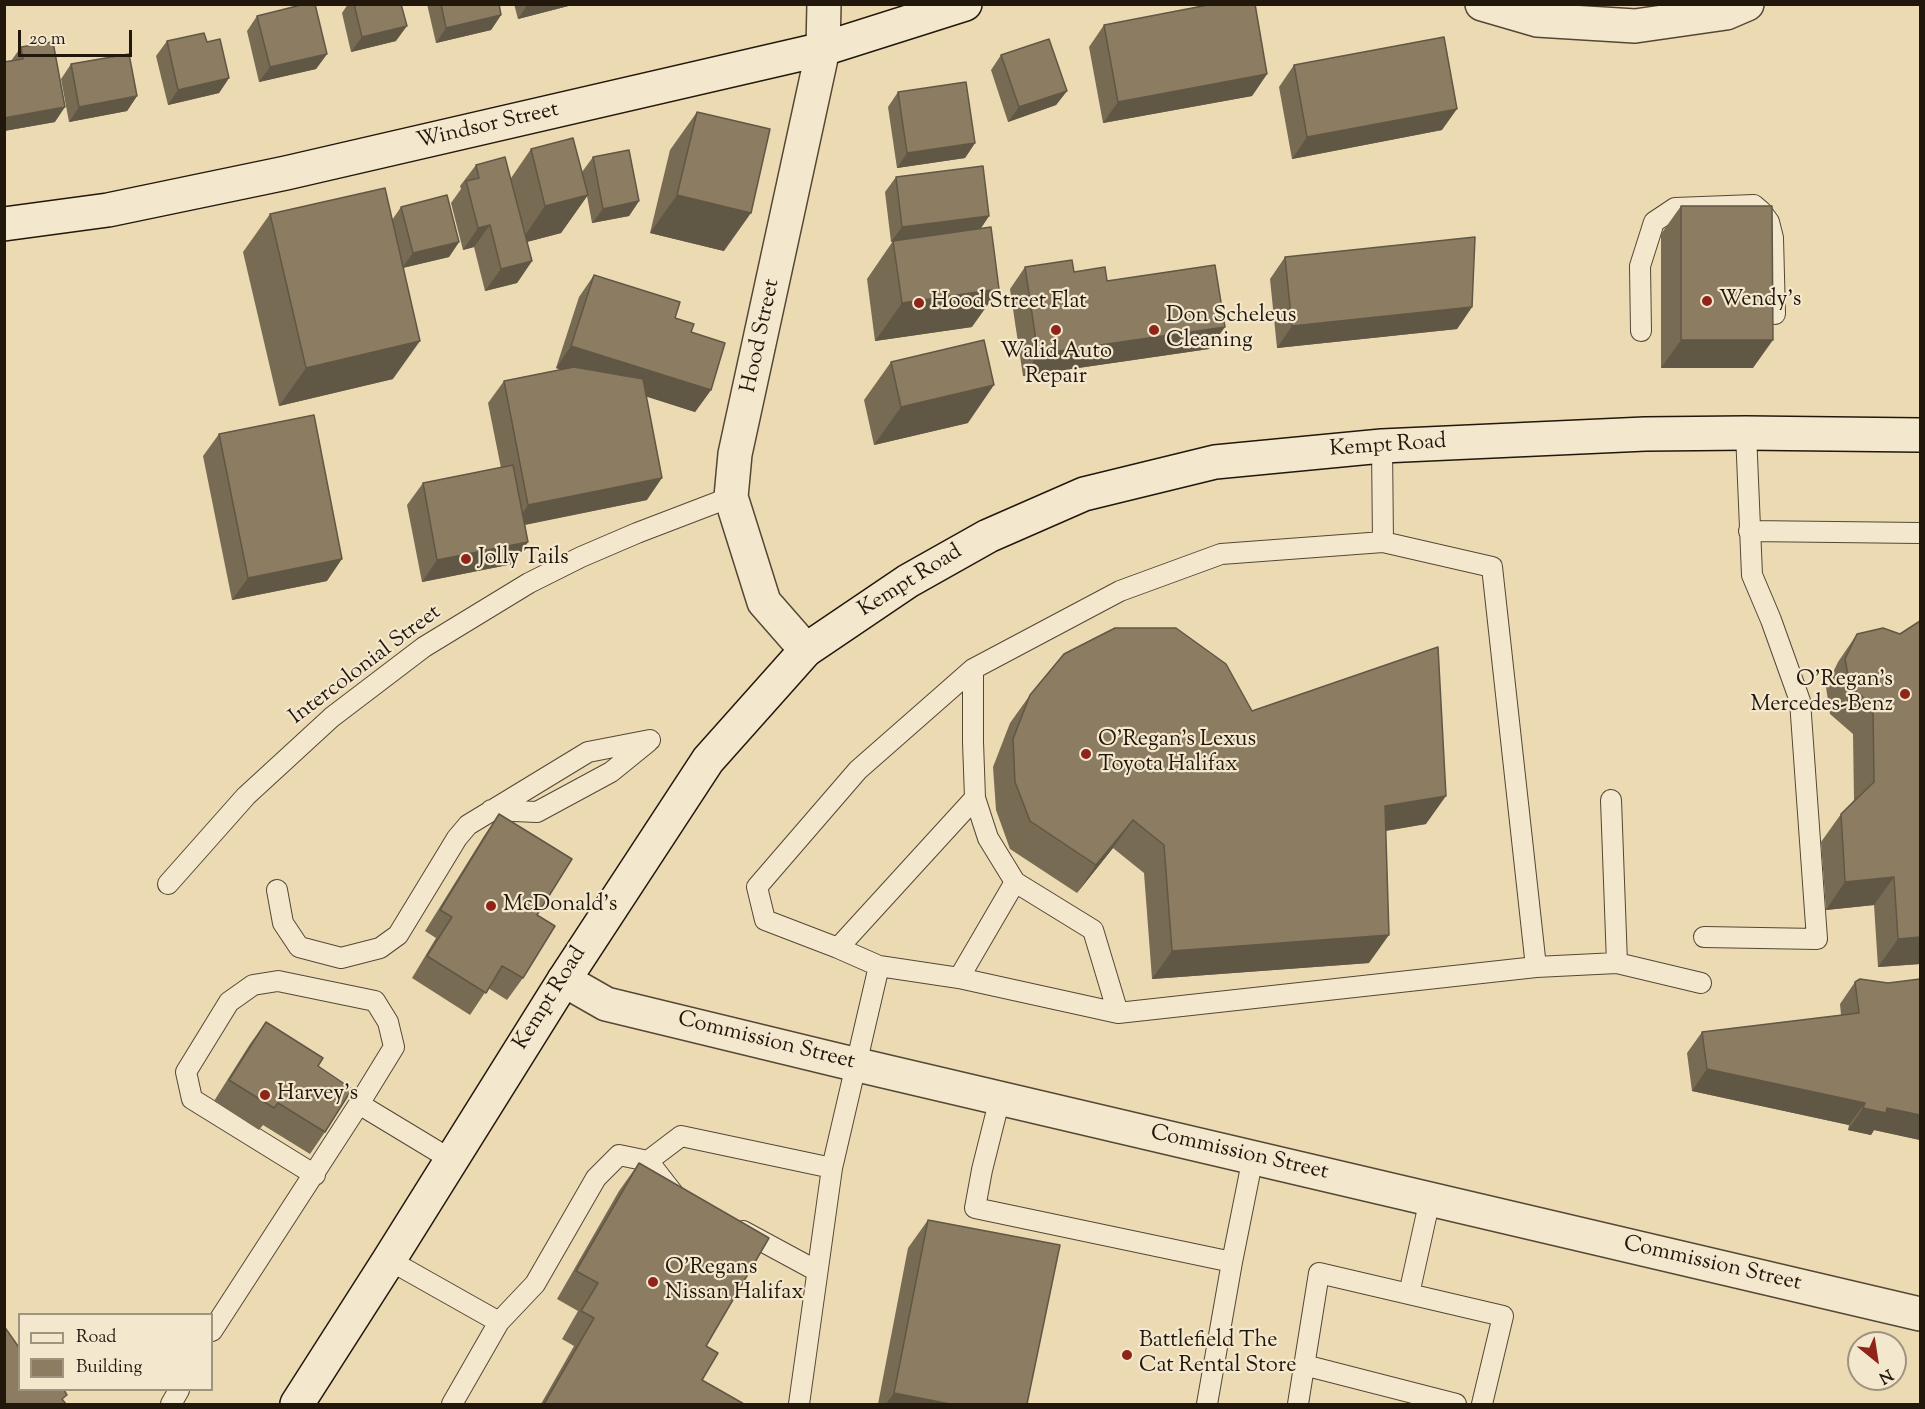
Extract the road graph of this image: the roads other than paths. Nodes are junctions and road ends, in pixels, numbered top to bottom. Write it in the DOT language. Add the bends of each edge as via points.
graph roads {
  1 [pos="824,4"];
  2 [pos="965,4"];
  3 [pos="1482,4"];
  4 [pos="1747,4"];
  5 [pos="823,49"];
  6 [pos="4,224"];
  7 [pos="1775,314"];
  8 [pos="1641,331"];
  9 [pos="1746,433"];
  10 [pos="1920,435"];
  11 [pos="1382,446"];
  12 [pos="731,497"];
  13 [pos="1749,531"];
  14 [pos="1920,533"];
  15 [pos="1383,542"];
  16 [pos="806,650"];
  17 [pos="973,669"];
  18 [pos="975,798"];
  19 [pos="1611,800"];
  20 [pos="491,810"];
  21 [pos="1015,882"];
  22 [pos="168,884"];
  23 [pos="277,890"];
  24 [pos="1704,937"];
  25 [pos="838,948"];
  26 [pos="1617,963"];
  27 [pos="879,966"];
  28 [pos="1536,967"];
  29 [pos="959,978"];
  30 [pos="564,980"];
  31 [pos="1701,983"];
  32 [pos="1118,1013"];
  33 [pos="856,1064"];
  34 [pos="1000,1098"];
  35 [pos="359,1104"];
  36 [pos="1253,1157"];
  37 [pos="450,1159"];
  38 [pos="648,1161"];
  39 [pos="832,1168"];
  40 [pos="315,1175"];
  41 [pos="1430,1199"];
  42 [pos="684,1200"];
  43 [pos="725,1222"];
  44 [pos="389,1260"];
  45 [pos="1232,1262"];
  46 [pos="817,1271"];
  47 [pos="1409,1294"];
  48 [pos="1920,1314"];
  49 [pos="499,1322"];
  50 [pos="213,1328"];
  51 [pos="1305,1365"];
  52 [pos="297,1404"];
  53 [pos="452,1404"];
  54 [pos="799,1404"];
  55 [pos="1207,1404"];
  56 [pos="1298,1404"];
  57 [pos="1456,1404"];
  58 [pos="1482,1404"];
  1 -- 5 [label="street, Hood Street"];
  2 -- 5 [label="street, Windsor Street"];
  3 -- 4 [label="street" via="1538,20 1635,26 1726,13"];
  5 -- 6 [label="street, Windsor Street" via="286,174 108,210"];
  5 -- 12 [label="street, Hood Street" via="735,454"];
  7 -- 8 [label="lane" via="1773,238 1761,211 1754,206 1675,208 1654,222 1640,266"];
  9 -- 10 [label="street, Kempt Road"];
  9 -- 11 [label="street, Kempt Road"];
  9 -- 13 [label="lane"];
  11 -- 15 [label="lane"];
  11 -- 16 [label="street, Kempt Road" via="1215,462 1084,494 948,558"];
  12 -- 16 [label="street, Hood Street" via="764,602"];
  12 -- 22 [label="lane, Intercolonial Street" via="581,557 529,583 424,647 332,717 246,796"];
  13 -- 14 [label="lane"];
  13 -- 24 [label="lane" via="1752,574 1800,701 1817,939"];
  15 -- 17 [label="lane" via="1221,554 1120,591"];
  15 -- 28 [label="lane" via="1492,567"];
  16 -- 30 [label="street, Kempt Road" via="708,760"];
  17 -- 18 [label="lane"];
  17 -- 25 [label="lane" via="858,770 757,887 765,920"];
  18 -- 21 [label="lane" via="988,838"];
  18 -- 25 [label="lane"];
  19 -- 26 [label="lane"];
  20 -- 20 [label="lane" via="537,812 611,772 650,740 588,752"];
  20 -- 23 [label="lane" via="468,825 457,838 398,935 380,948 341,958 299,948 283,923"];
  21 -- 29 [label="lane"];
  21 -- 32 [label="lane" via="1093,930"];
  25 -- 27 [label="lane"];
  26 -- 28 [label="lane"];
  26 -- 31 [label="lane"];
  27 -- 29 [label="lane"];
  27 -- 33 [label="lane"];
  28 -- 32 [label="lane"];
  29 -- 32 [label="lane"];
  30 -- 33 [label="street, Commission Street" via="606,1004"];
  30 -- 37 [label="street, Kempt Road"];
  33 -- 34 [label="street, Commission Street"];
  33 -- 39 [label="lane"];
  34 -- 36 [label="street, Commission Street"];
  34 -- 45 [label="lane" via="975,1209"];
  35 -- 37 [label="lane"];
  35 -- 40 [label="lane"];
  35 -- 40 [label="lane" via="394,1047 388,1022 375,1001 278,981 253,985 229,1002 186,1072 192,1099"];
  36 -- 41 [label="street, Commission Street"];
  36 -- 45 [label="lane"];
  37 -- 44 [label="street, Kempt Road"];
  38 -- 39 [label="lane" via="681,1136"];
  38 -- 42 [label="lane" via="674,1195"];
  38 -- 49 [label="lane" via="619,1155 596,1178 535,1284"];
  39 -- 46 [label="lane"];
  40 -- 50 [label="lane"];
  41 -- 47 [label="lane"];
  41 -- 48 [label="street, Commission Street"];
  43 -- 46 [label="lane"];
  44 -- 49 [label="lane"];
  44 -- 52 [label="street, Kempt Road"];
  45 -- 55 [label="lane"];
  46 -- 54 [label="lane"];
  47 -- 51 [label="lane" via="1319,1273"];
  47 -- 58 [label="lane" via="1503,1316"];
  49 -- 53 [label="lane"];
  51 -- 56 [label="lane"];
  51 -- 57 [label="lane"];
}
